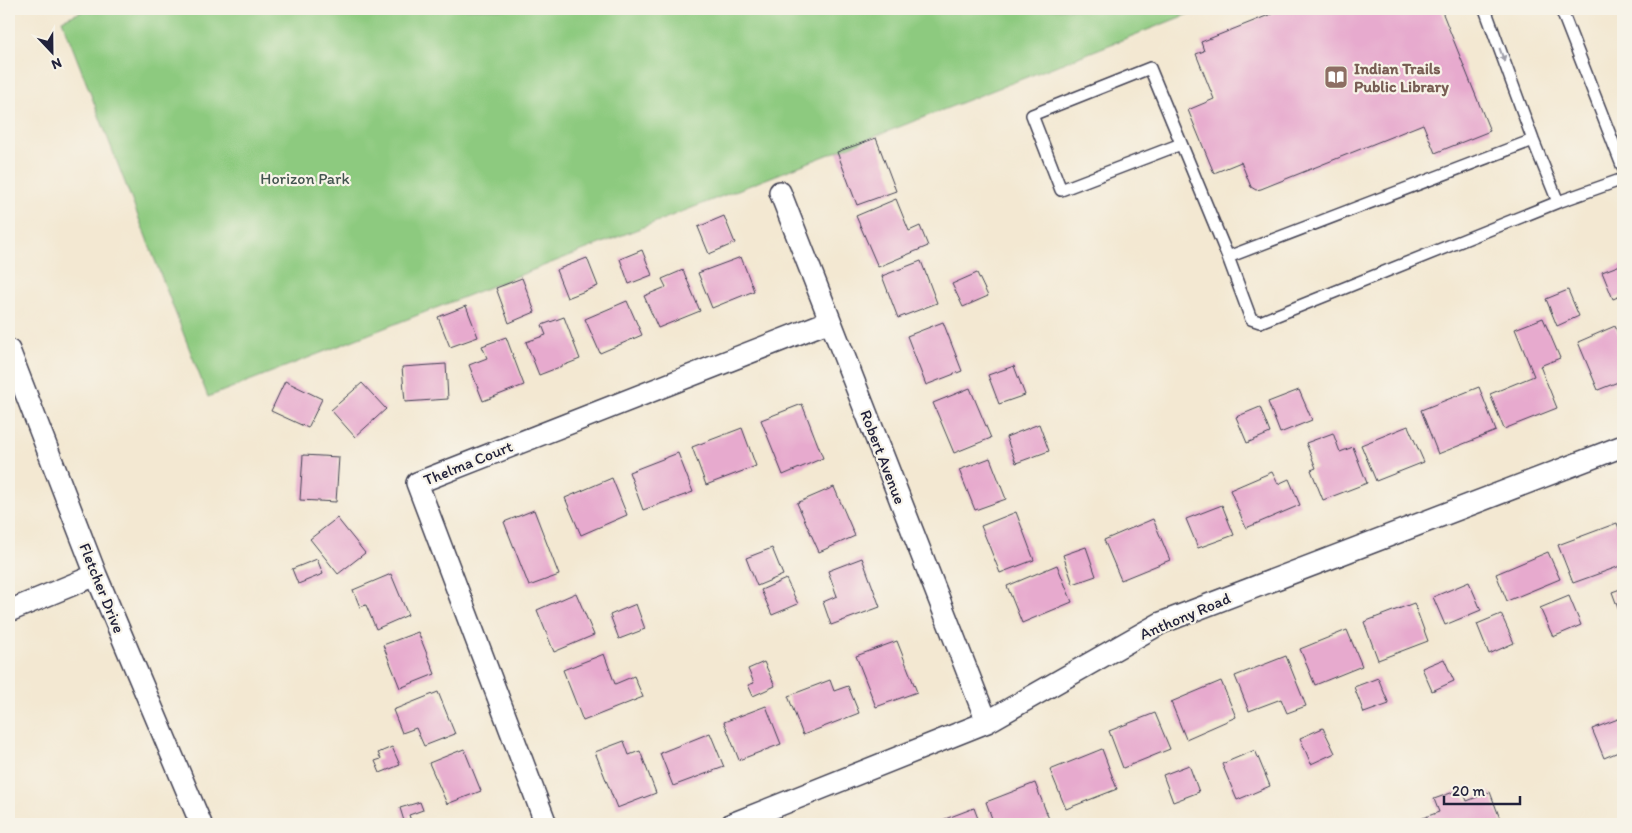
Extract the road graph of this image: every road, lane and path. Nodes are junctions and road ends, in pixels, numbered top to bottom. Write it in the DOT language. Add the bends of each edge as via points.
graph roads {
  1 [pos="1485,9"];
  2 [pos="1561,9"];
  3 [pos="1533,140"];
  4 [pos="1181,144"];
  5 [pos="1623,168"];
  6 [pos="1623,179"];
  7 [pos="780,192"];
  8 [pos="1558,202"];
  9 [pos="1228,257"];
  10 [pos="830,321"];
  11 [pos="9,350"];
  12 [pos="1623,446"];
  13 [pos="96,575"];
  14 [pos="9,611"];
  15 [pos="987,722"];
  16 [pos="200,824"];
  17 [pos="546,824"];
  18 [pos="732,824"];
  1 -- 3 [label="lane, one-way"];
  2 -- 5 [label="lane"];
  3 -- 8 [label="lane"];
  3 -- 9 [label="lane"];
  4 -- 4 [label="lane" via="1150,68 1032,115 1061,190"];
  4 -- 9 [label="lane"];
  6 -- 8 [label="lane"];
  7 -- 10 [label="street, Robert Avenue"];
  8 -- 9 [label="lane" via="1260,322 1251,319"];
  10 -- 15 [label="street, Robert Avenue"];
  10 -- 17 [label="street, Thelma Court" via="417,483"];
  11 -- 13 [label="street, Fletcher Drive"];
  12 -- 15 [label="street, Anthony Road" via="1161,623"];
  13 -- 14 [label="street"];
  13 -- 16 [label="street, Fletcher Drive"];
  15 -- 18 [label="street, Anthony Road"];
}
